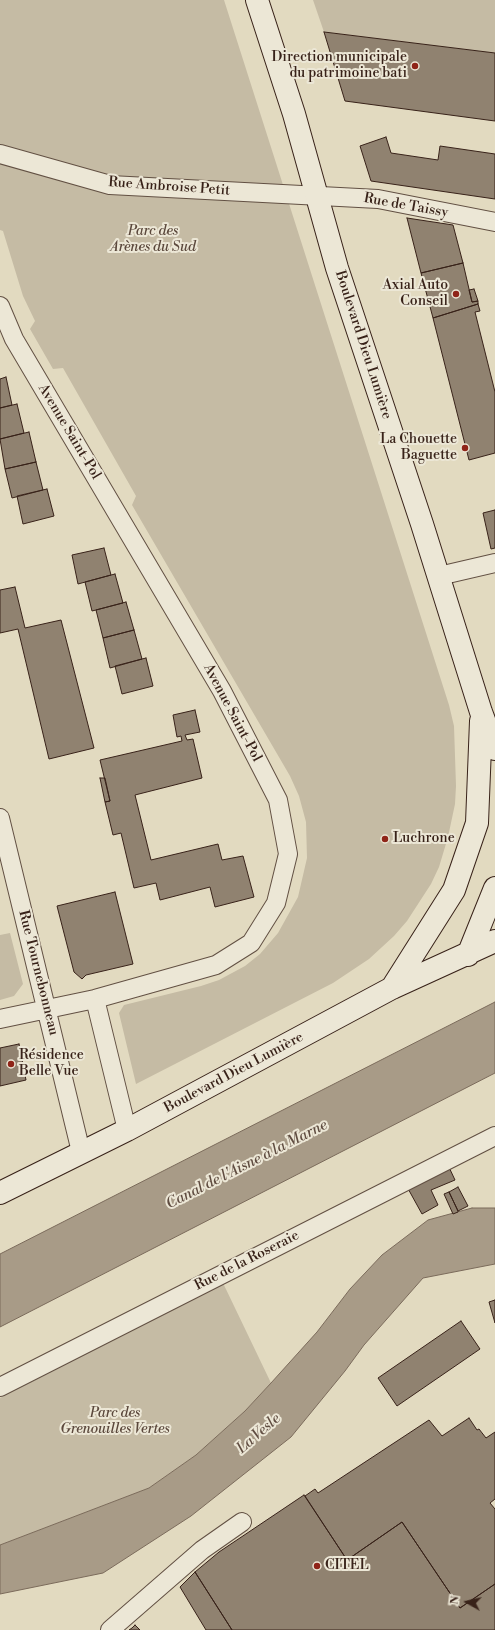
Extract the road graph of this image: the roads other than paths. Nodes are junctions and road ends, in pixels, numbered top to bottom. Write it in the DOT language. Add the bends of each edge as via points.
graph roads {
  1 [pos="257,0"];
  2 [pos="0,154"];
  3 [pos="317,196"];
  4 [pos="495,222"];
  5 [pos="0,306"];
  6 [pos="495,563"];
  7 [pos="439,576"];
  8 [pos="481,712"];
  9 [pos="495,749"];
  10 [pos="0,818"];
  11 [pos="495,888"];
  12 [pos="495,941"];
  13 [pos="468,955"];
  14 [pos="392,988"];
  15 [pos="95,999"];
  16 [pos="46,1008"];
  17 [pos="0,1019"];
  18 [pos="127,1130"];
  19 [pos="495,1136"];
  20 [pos="81,1152"];
  21 [pos="0,1193"];
  22 [pos="0,1387"];
  23 [pos="242,1522"];
  24 [pos="110,1630"];
  1 -- 3 [label="main road, Boulevard Dieu Lumière" via="294,114"];
  2 -- 3 [label="street, Rue Ambroise Petit" via="110,185"];
  3 -- 4 [label="street, Rue de Taissy" via="378,199"];
  3 -- 7 [label="main road, Boulevard Dieu Lumière" via="337,268"];
  5 -- 15 [label="street, Avenue Saint-Pol" via="14,339 225,698 278,800 288,854 276,903 251,943 216,965"];
  6 -- 7 [label="street"];
  7 -- 8 [label="main road, Boulevard Dieu Lumière"];
  8 -- 9 [label="main road, Boulevard Dieu Lumière"];
  8 -- 14 [label="main road" via="477,824 454,890"];
  10 -- 16 [label="street, Rue Tournebonneau"];
  11 -- 13 [label="main road"];
  12 -- 13 [label="main road, Boulevard Dieu Lumière"];
  13 -- 14 [label="main road, Boulevard Dieu Lumière"];
  14 -- 18 [label="main road, Boulevard Dieu Lumière"];
  15 -- 16 [label="street, Avenue Saint-Pol"];
  15 -- 18 [label="street"];
  16 -- 17 [label="street, Avenue Saint-Pol"];
  16 -- 20 [label="street, Rue Tournebonneau"];
  18 -- 20 [label="main road, Boulevard Dieu Lumière"];
  19 -- 22 [label="street, Rue de la Roseraie"];
  20 -- 21 [label="main road, Boulevard Dieu Lumière"];
  23 -- 24 [label="street" via="202,1550"];
}
